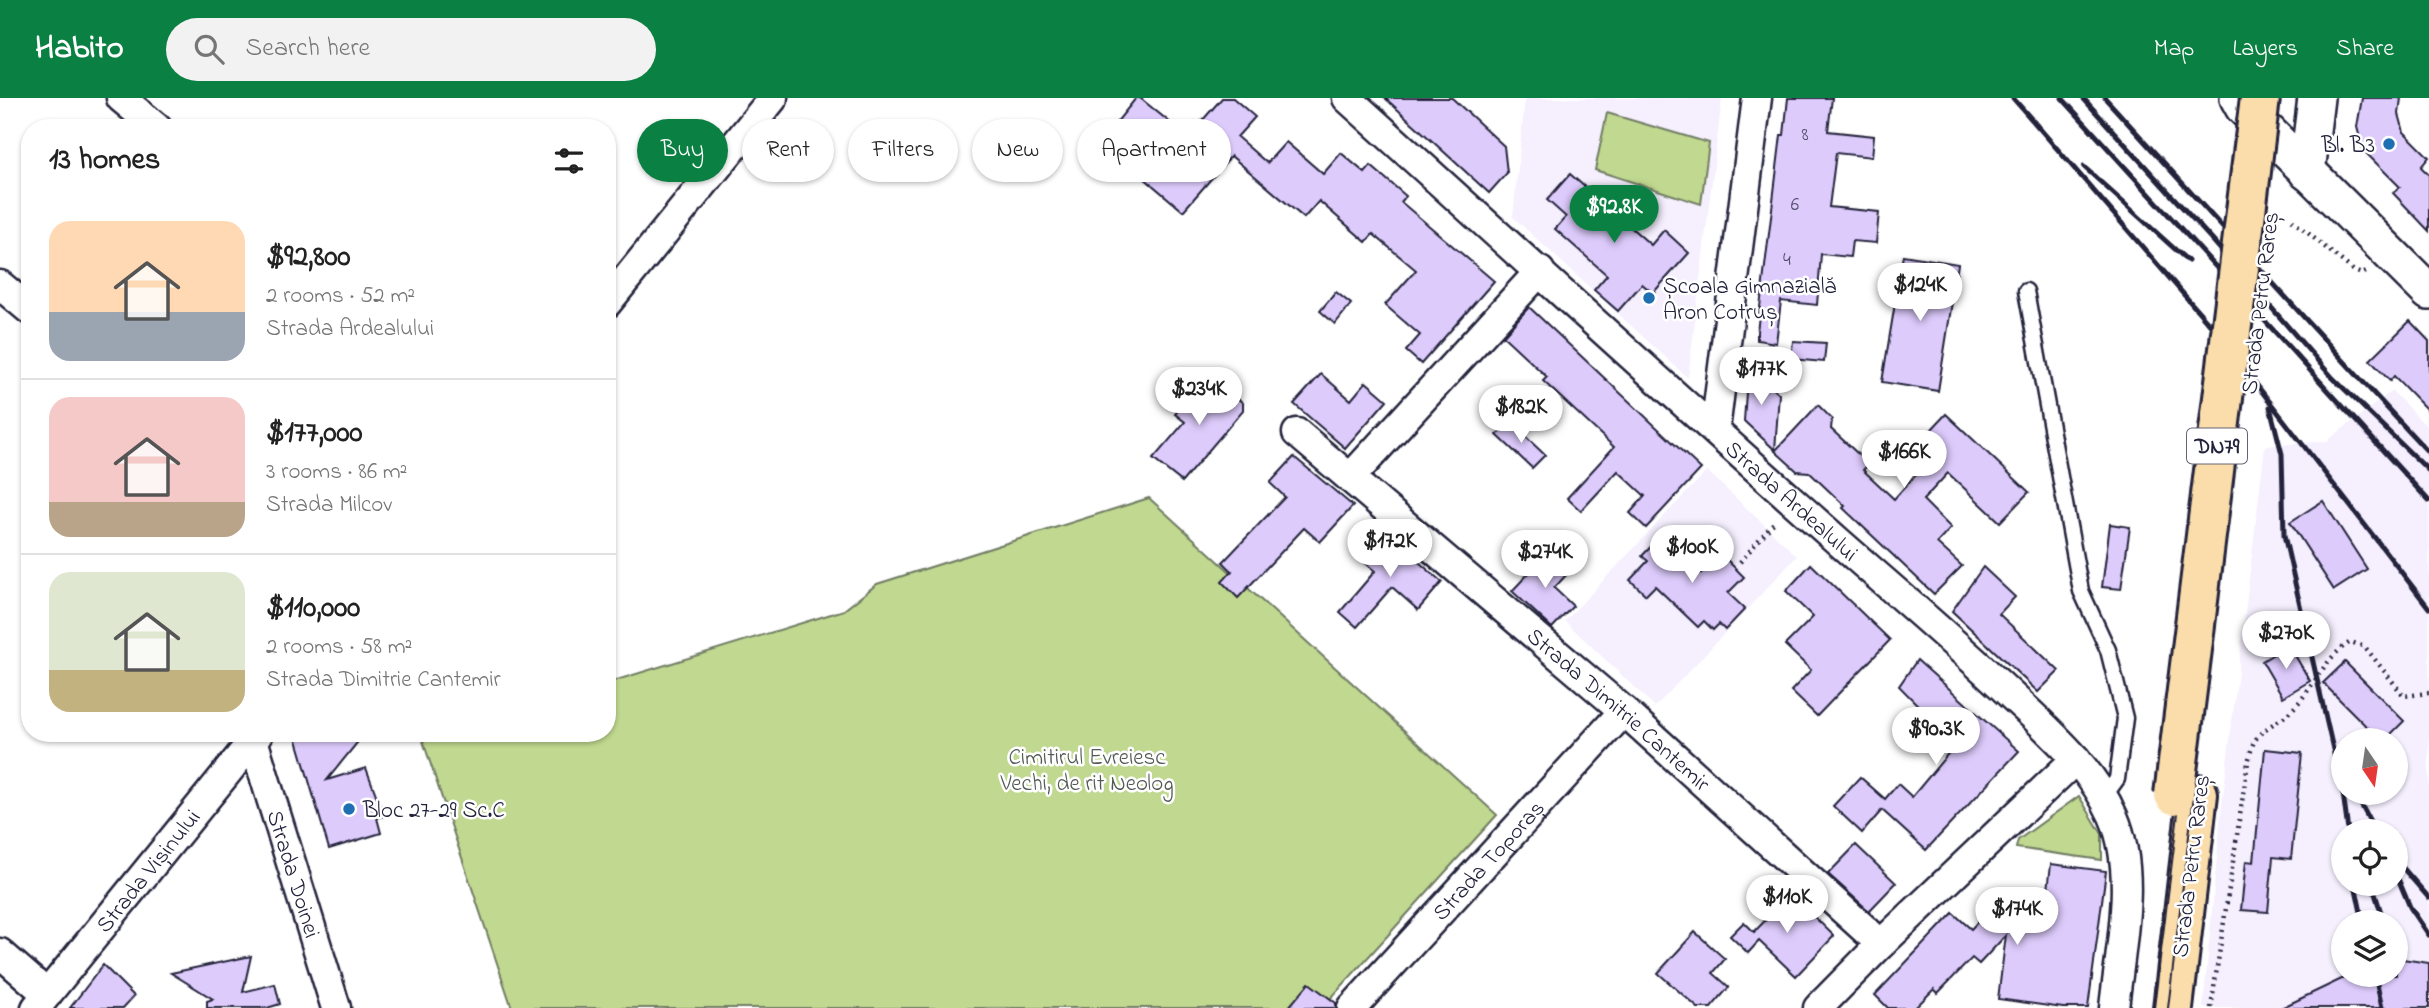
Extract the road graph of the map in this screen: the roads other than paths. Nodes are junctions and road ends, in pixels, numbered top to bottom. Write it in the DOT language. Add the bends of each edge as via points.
graph roads {
  1 [pos="121,98"];
  2 [pos="773,98"];
  3 [pos="1347,98"];
  4 [pos="1757,98"];
  5 [pos="2238,98"];
  6 [pos="2260,98"];
  7 [pos="2285,98"];
  8 [pos="2316,98"];
  9 [pos="146,119"];
  10 [pos="2306,172"];
  11 [pos="1540,271"];
  12 [pos="0,285"];
  13 [pos="2026,291"];
  14 [pos="616,292"];
  15 [pos="2429,292"];
  16 [pos="21,302"];
  17 [pos="1715,430"];
  18 [pos="1297,433"];
  19 [pos="1351,477"];
  20 [pos="1624,711"];
  21 [pos="252,742"];
  22 [pos="257,742"];
  23 [pos="2076,760"];
  24 [pos="2104,797"];
  25 [pos="1881,944"];
  26 [pos="0,953"];
  27 [pos="42,1001"];
  28 [pos="336,1008"];
  29 [pos="1352,1008"];
  30 [pos="1818,1008"];
  31 [pos="2113,1008"];
  32 [pos="2149,1008"];
  33 [pos="2173,1008"];
  1 -- 9 [label="street"];
  2 -- 14 [label="street"];
  3 -- 11 [label="street, Strada Ardealului"];
  4 -- 17 [label="street"];
  5 -- 10 [label="street"];
  6 -- 32 [label="main road, Strada Petru Rareș / DN79, bridge"];
  7 -- 33 [label="main road, Strada Petru Rareș / DN79"];
  8 -- 10 [label="street"];
  10 -- 15 [label="street"];
  11 -- 17 [label="street, Strada Ardealului"];
  11 -- 19 [label="street"];
  12 -- 16 [label="street"];
  13 -- 24 [label="lane" via="2081,591 2108,650 2125,718 2117,779"];
  17 -- 23 [label="street, Strada Ardealului" via="1988,674"];
  18 -- 19 [label="street, Strada Dimitrie Cantemir"];
  19 -- 20 [label="street, Strada Dimitrie Cantemir"];
  20 -- 25 [label="street, Strada Dimitrie Cantemir"];
  20 -- 29 [label="street, Strada Toporaș"];
  21 -- 27 [label="street, Strada Vișinului"];
  22 -- 28 [label="street, Strada Doinei"];
  23 -- 24 [label="street, Strada Ardealului"];
  23 -- 25 [label="street"];
  24 -- 31 [label="street" via="2123,845 2128,876"];
  25 -- 30 [label="street"];
  26 -- 27 [label="street"];
}
